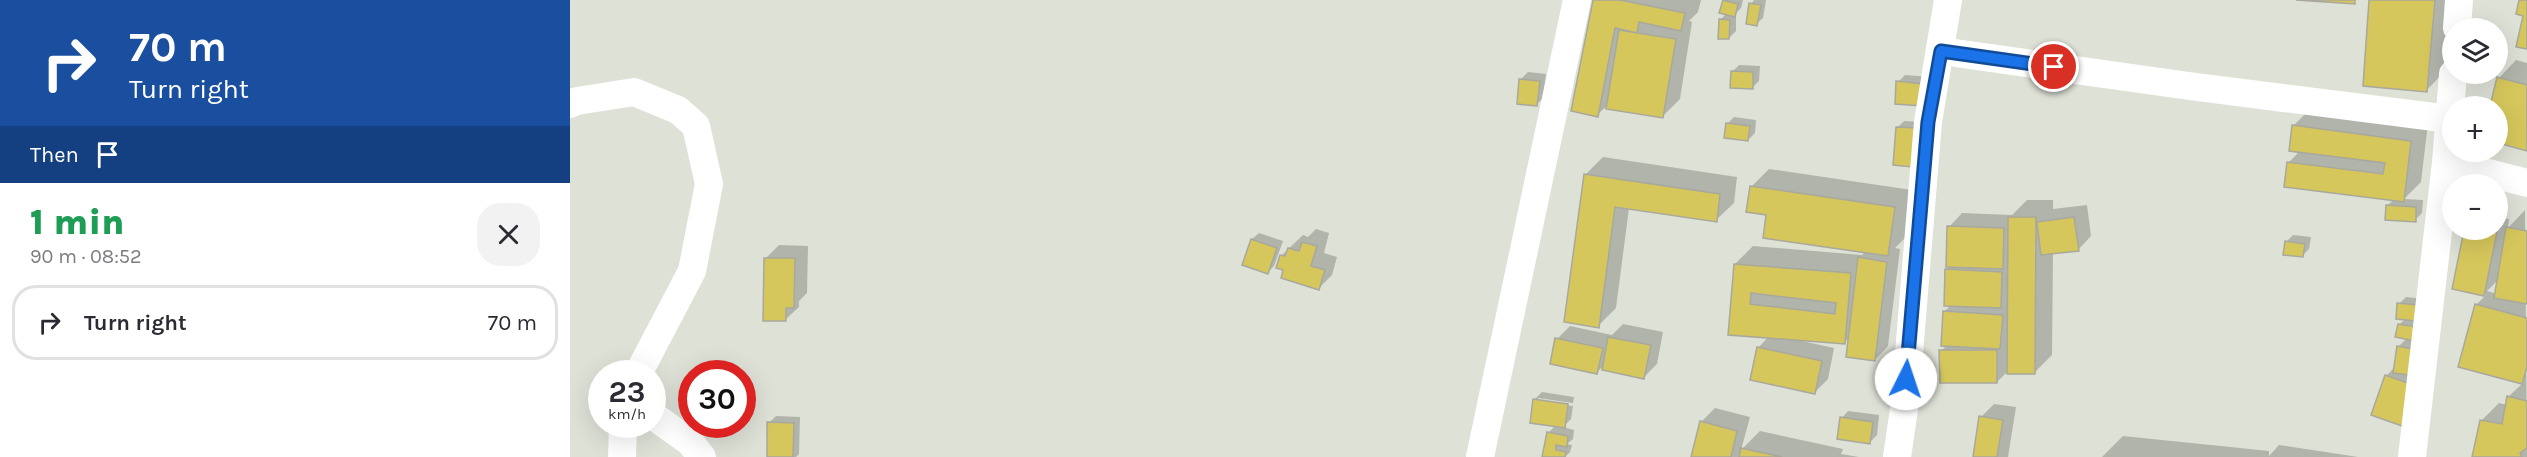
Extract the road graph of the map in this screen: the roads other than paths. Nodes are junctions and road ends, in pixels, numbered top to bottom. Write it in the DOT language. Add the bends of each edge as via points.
graph roads {
  1 [pos="1577,0"];
  2 [pos="1948,0"];
  3 [pos="2459,0"];
  4 [pos="2458,18"];
  5 [pos="1941,51"];
  6 [pos="570,104"];
  7 [pos="2442,118"];
  8 [pos="2446,162"];
  9 [pos="2527,183"];
  10 [pos="645,360"];
  11 [pos="666,426"];
  12 [pos="623,438"];
  13 [pos="622,457"];
  14 [pos="702,457"];
  15 [pos="1480,457"];
  16 [pos="1897,457"];
  17 [pos="2412,457"];
  1 -- 15 [label="street"];
  2 -- 5 [label="street"];
  3 -- 4 [label="street"];
  5 -- 7 [label="street"];
  5 -- 16 [label="street" via="1928,122"];
  6 -- 10 [label="street" via="634,92 678,110 696,126 709,184 692,270"];
  8 -- 9 [label="street"];
  8 -- 17 [label="street"];
  11 -- 14 [label="street" via="690,442"];
  12 -- 13 [label="street"];
}
